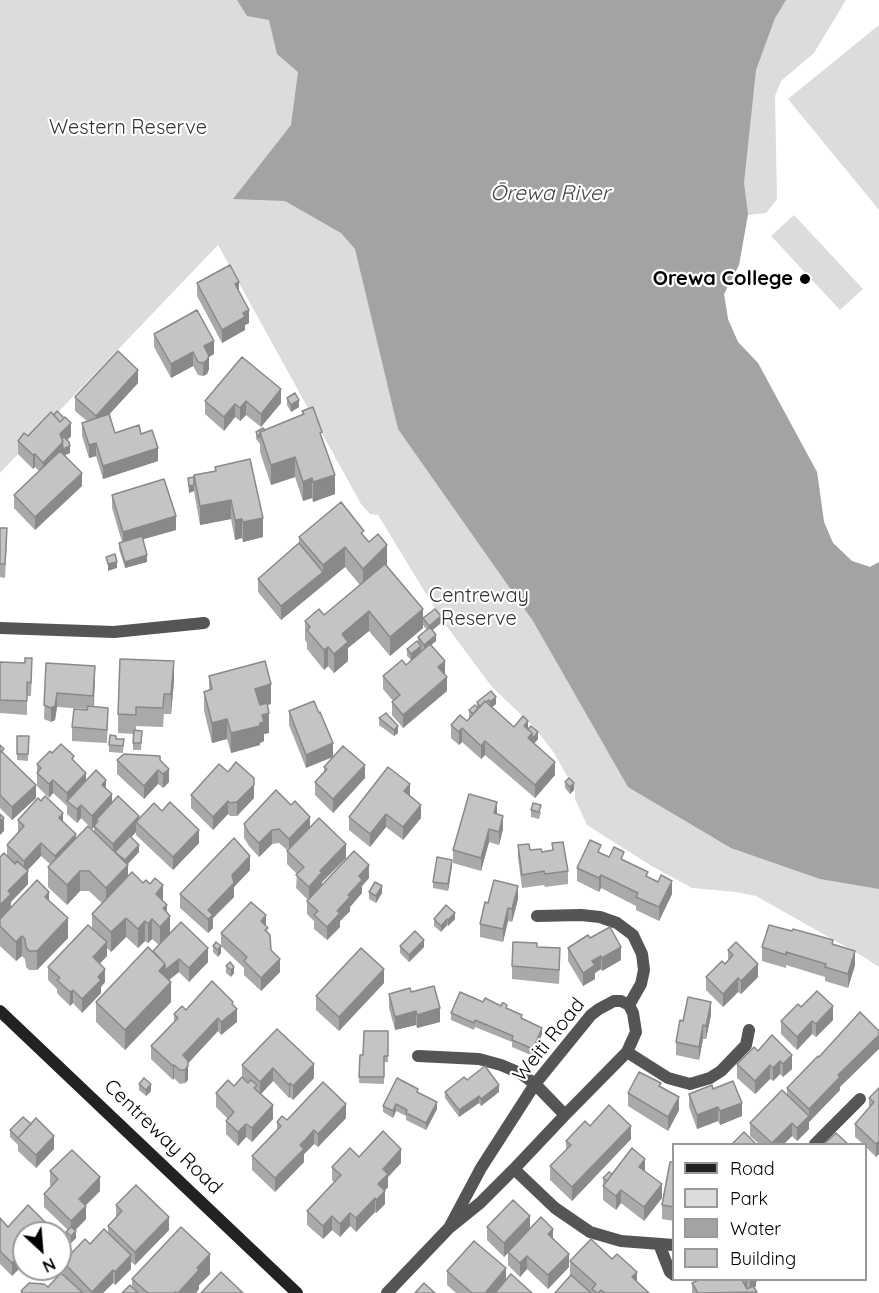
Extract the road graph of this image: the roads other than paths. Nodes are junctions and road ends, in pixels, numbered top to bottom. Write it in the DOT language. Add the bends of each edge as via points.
graph roads {
  1 [pos="204,623"];
  2 [pos="0,628"];
  3 [pos="537,916"];
  4 [pos="629,1005"];
  5 [pos="0,1011"];
  6 [pos="749,1030"];
  7 [pos="627,1052"];
  8 [pos="418,1056"];
  9 [pos="536,1084"];
  10 [pos="860,1099"];
  11 [pos="565,1115"];
  12 [pos="816,1143"];
  13 [pos="514,1169"];
  14 [pos="449,1228"];
  15 [pos="659,1244"];
  16 [pos="672,1245"];
  17 [pos="672,1274"];
  18 [pos="297,1293"];
  19 [pos="387,1293"];
  1 -- 2 [label="street" via="114,632"];
  3 -- 4 [label="street" via="600,917 633,935 644,970"];
  4 -- 7 [label="street, Weiti Road" via="636,1032"];
  4 -- 9 [label="street, Weiti Road" via="621,1001 606,1003 591,1015"];
  5 -- 18 [label="main road, Centreway Road"];
  6 -- 7 [label="street" via="746,1045 721,1071 690,1084 668,1078"];
  7 -- 11 [label="street, Weiti Road"];
  8 -- 9 [label="street" via="479,1059 520,1073"];
  9 -- 11 [label="street"];
  9 -- 14 [label="street, Weiti Road" via="481,1168"];
  10 -- 12 [label="street"];
  11 -- 13 [label="street, Weiti Road"];
  13 -- 14 [label="street, Weiti Road"];
  13 -- 15 [label="street" via="555,1208 590,1232 621,1241"];
  14 -- 19 [label="street, Weiti Road"];
  15 -- 16 [label="street"];
  15 -- 17 [label="street"];
}
